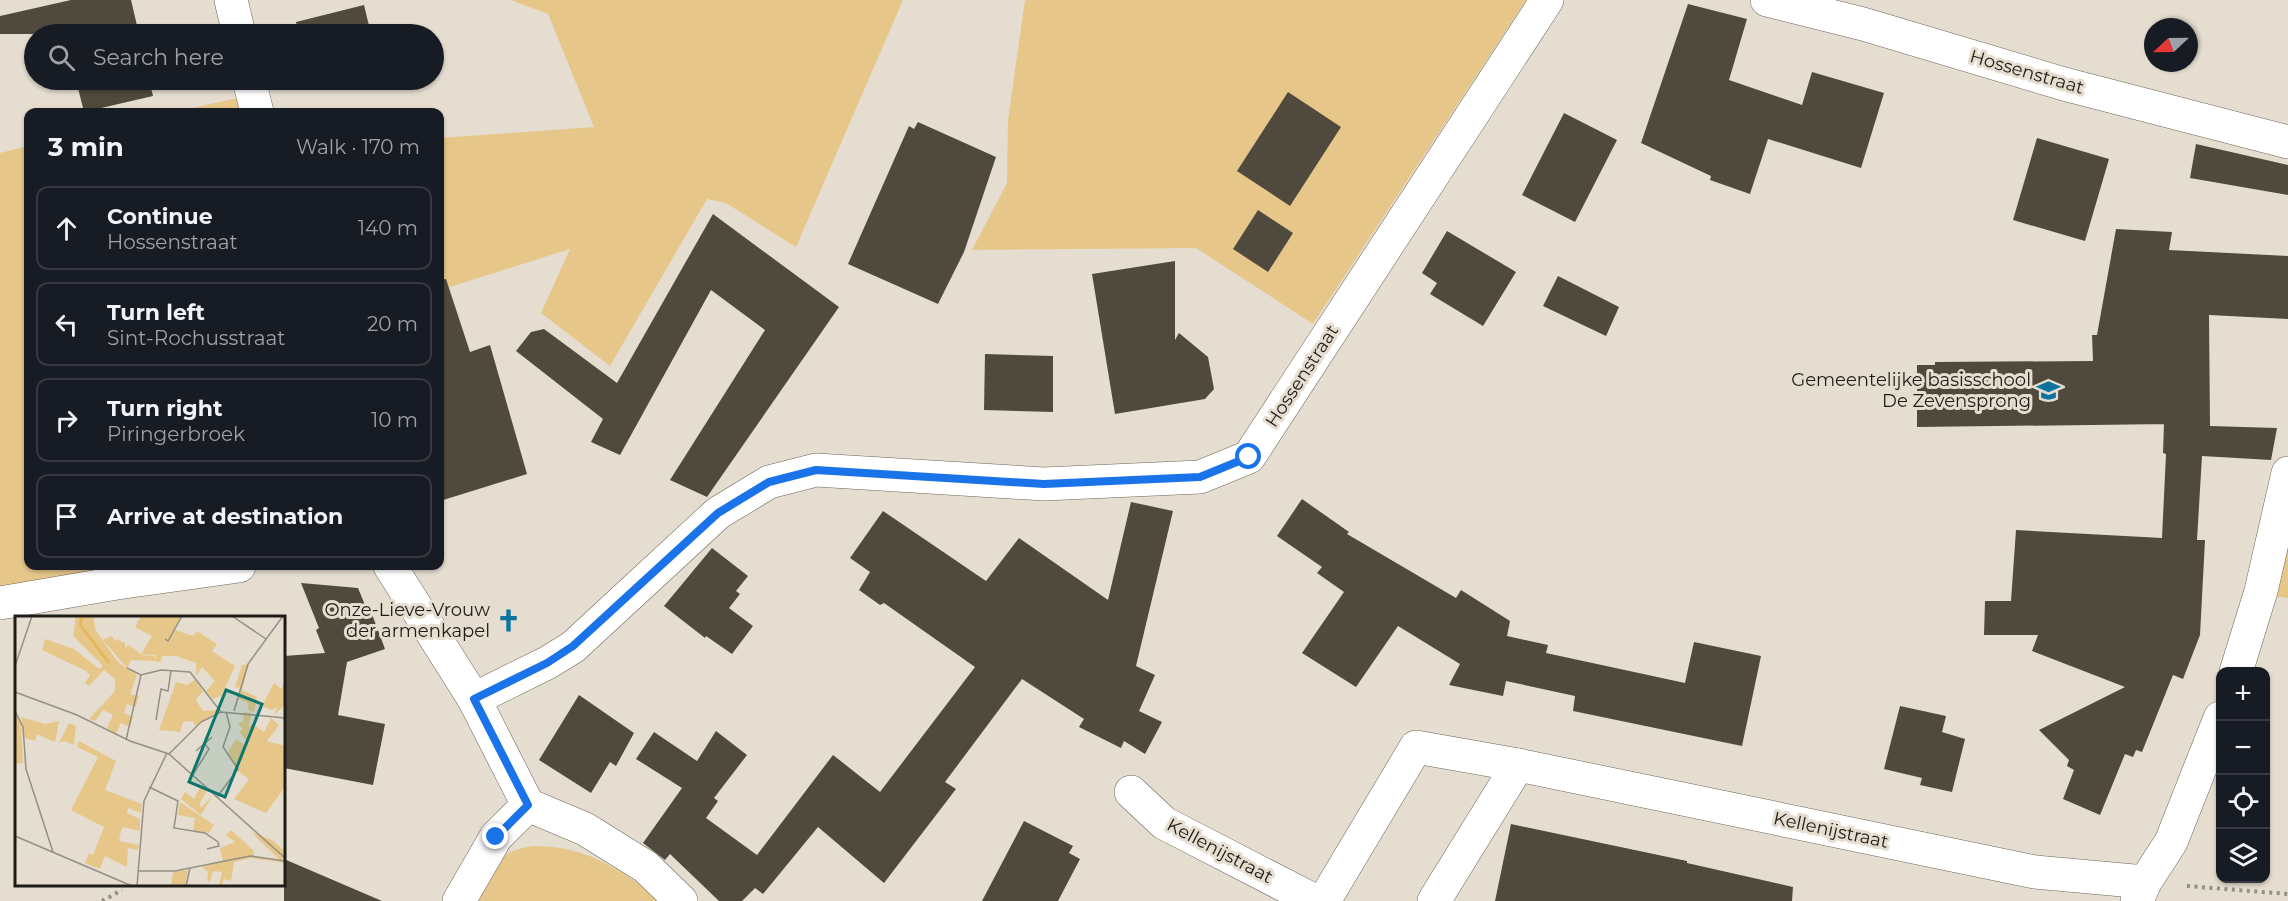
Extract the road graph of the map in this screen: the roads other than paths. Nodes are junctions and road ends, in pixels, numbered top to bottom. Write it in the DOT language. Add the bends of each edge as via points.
graph roads {
  1 [pos="231,0"];
  2 [pos="1547,0"];
  3 [pos="1767,0"];
  4 [pos="236,24"];
  5 [pos="252,90"];
  6 [pos="256,108"];
  7 [pos="2288,142"];
  8 [pos="2288,473"];
  9 [pos="210,570"];
  10 [pos="393,570"];
  11 [pos="0,603"];
  12 [pos="2238,667"];
  13 [pos="474,699"];
  14 [pos="2219,721"];
  15 [pos="1518,765"];
  16 [pos="1131,792"];
  17 [pos="528,805"];
  18 [pos="2141,892"];
  19 [pos="459,901"];
  20 [pos="681,901"];
  21 [pos="1315,901"];
  22 [pos="1323,901"];
  23 [pos="1434,901"];
  1 -- 4 [label="street"];
  2 -- 13 [label="street, Hossenstraat" via="1249,457 1200,477 1044,484 816,470 769,482 718,513 573,646"];
  3 -- 7 [label="street, Hossenstraat"];
  5 -- 6 [label="street"];
  8 -- 12 [label="street" via="2261,591"];
  9 -- 11 [label="street"];
  10 -- 13 [label="street"];
  13 -- 17 [label="street"];
  14 -- 18 [label="street" via="2170,842"];
  15 -- 18 [label="street, Kellenijstraat"];
  15 -- 22 [label="street, Kellenijstraat" via="1416,747"];
  15 -- 23 [label="street"];
  16 -- 21 [label="street, Kellenijstraat" via="1164,823"];
  17 -- 19 [label="street" via="496,837"];
  17 -- 20 [label="street" via="585,829 646,867"];
}
